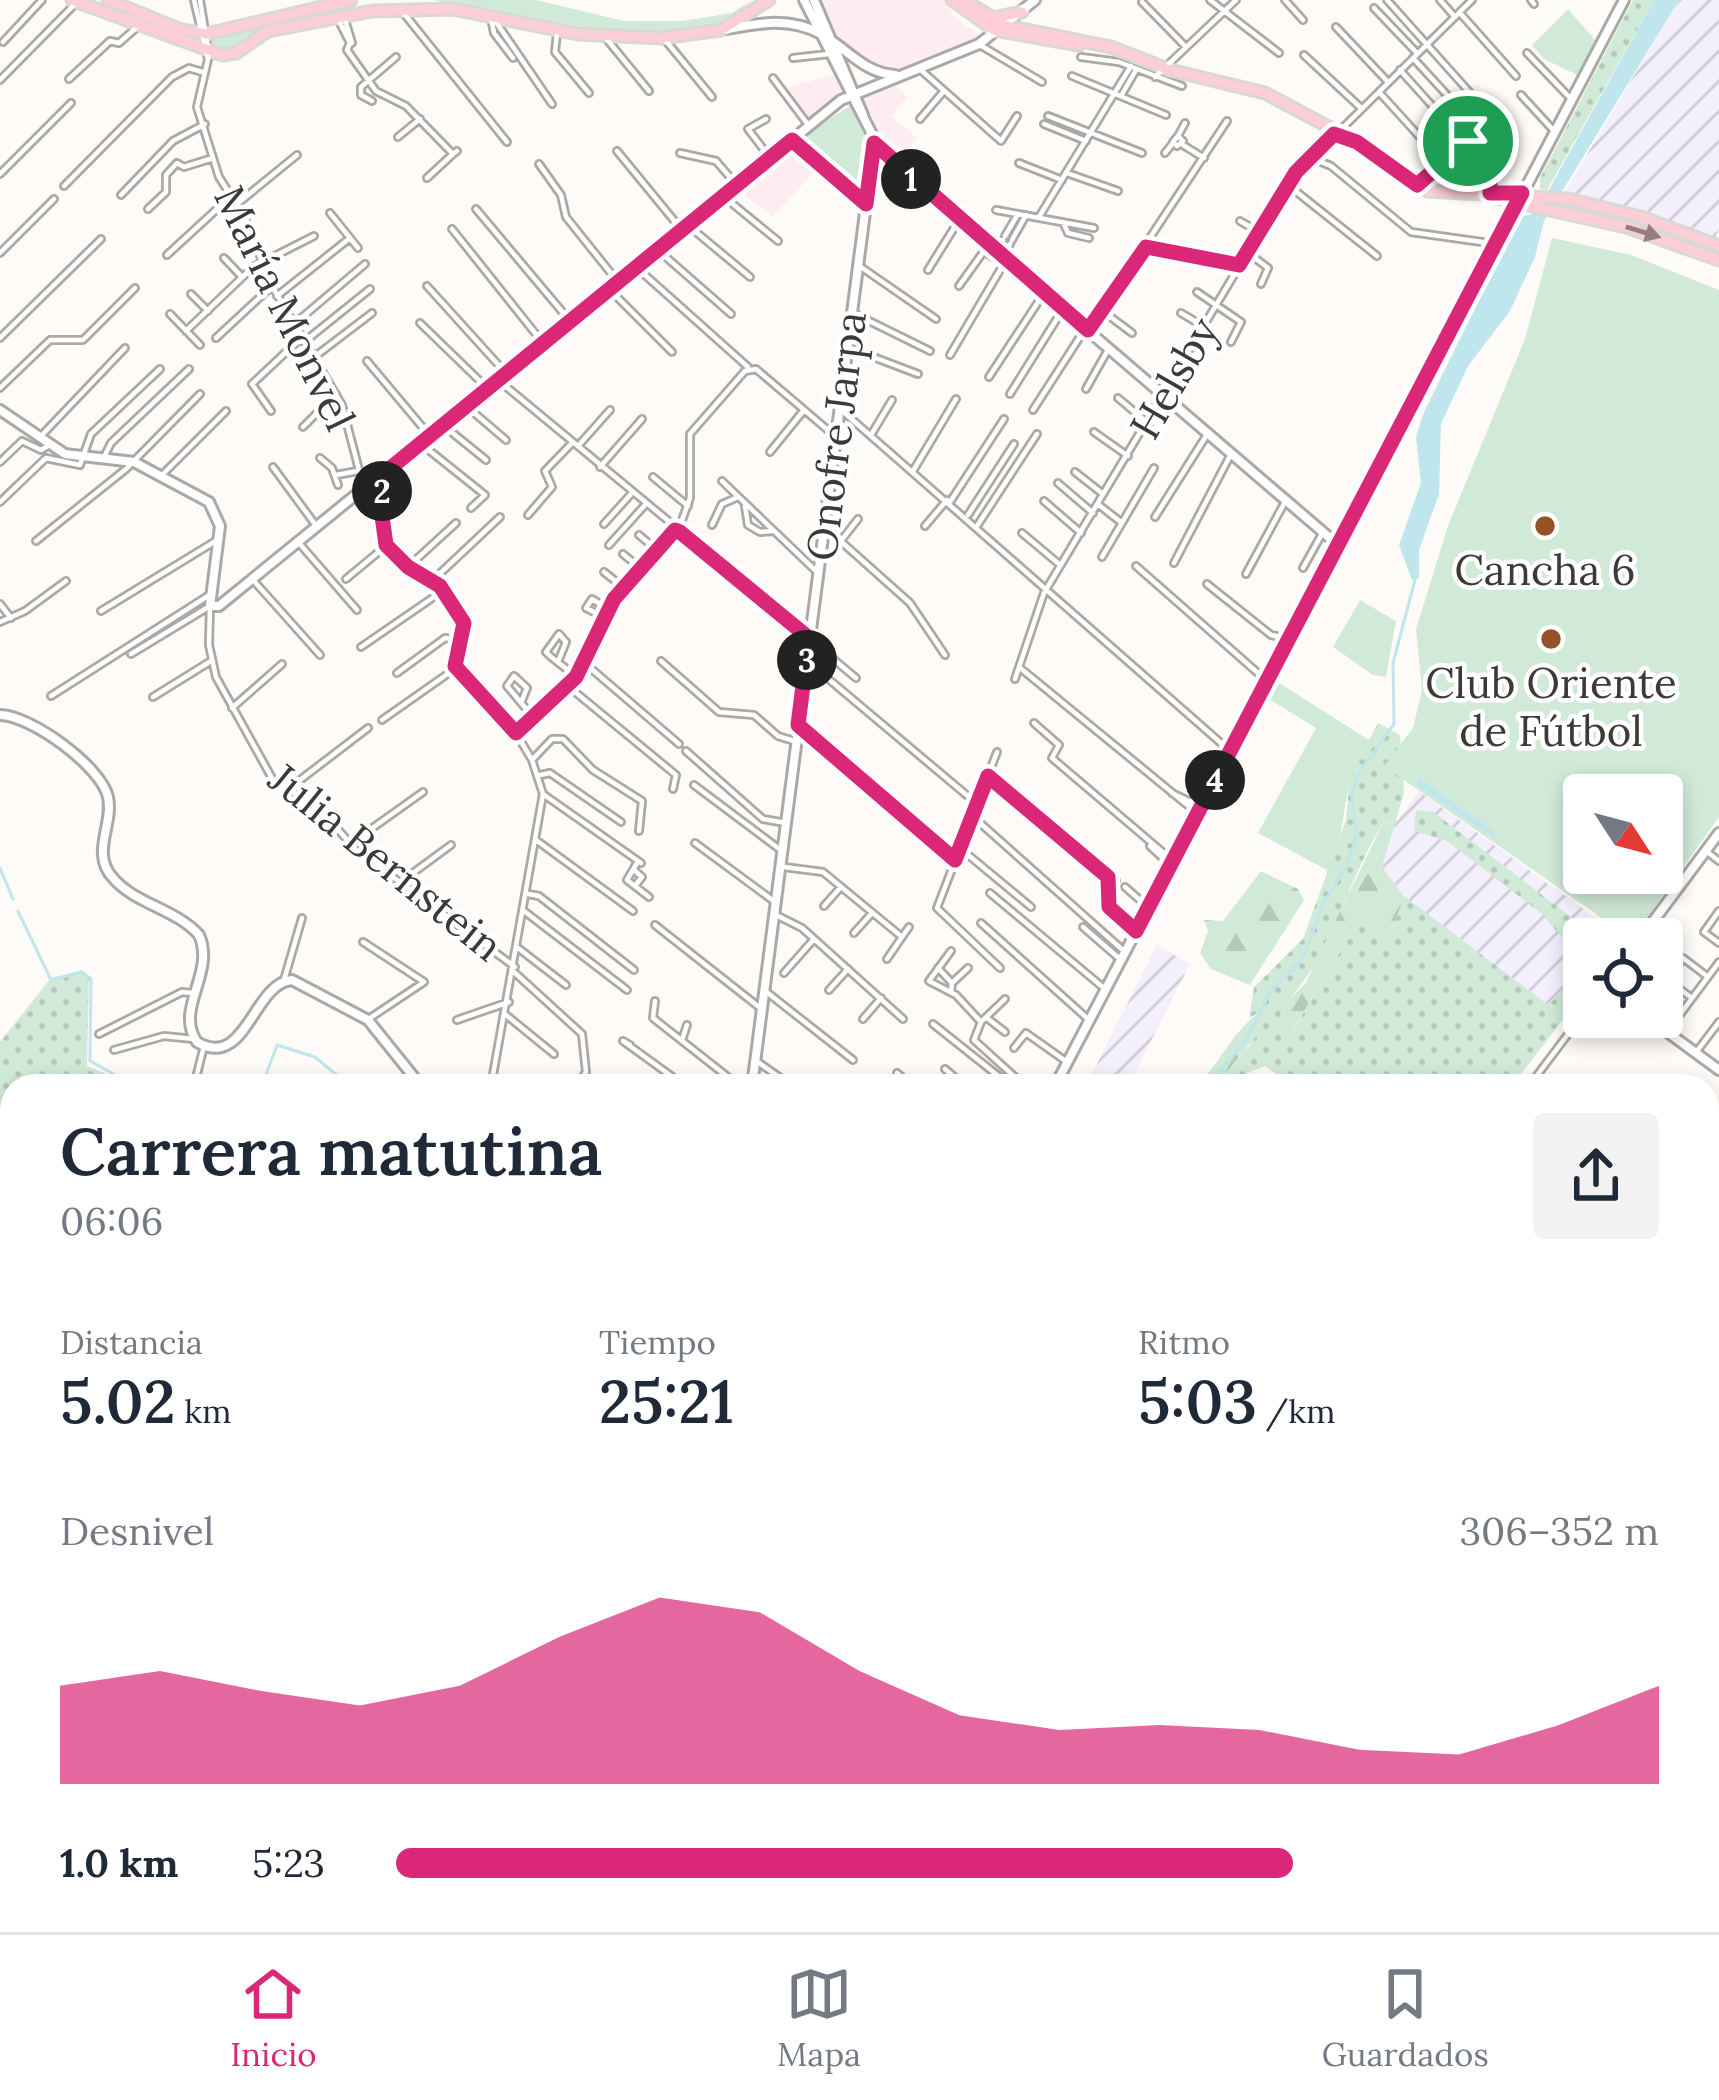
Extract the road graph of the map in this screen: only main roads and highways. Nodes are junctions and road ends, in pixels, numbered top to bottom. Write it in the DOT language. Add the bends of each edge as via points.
graph roads {
  1 [pos="108,0"];
  2 [pos="351,0"];
  3 [pos="759,0"];
  4 [pos="769,0"];
  5 [pos="952,0"];
  6 [pos="964,0"];
  7 [pos="74,1"];
  8 [pos="304,4"];
  9 [pos="425,4"];
  10 [pos="1022,12"];
  11 [pos="987,18"];
  12 [pos="1002,29"];
  13 [pos="722,30"];
  14 [pos="1520,198"];
  15 [pos="1719,245"];
  16 [pos="1719,260"];
  1 -- 8 [label="main road" via="204,34"];
  2 -- 8 [label="main road"];
  3 -- 13 [label="main road"];
  4 -- 13 [label="main road"];
  5 -- 12 [label="main road"];
  6 -- 11 [label="main road"];
  7 -- 9 [label="main road" via="231,55 268,32"];
  9 -- 13 [label="main road" via="605,37"];
  10 -- 11 [label="main road"];
  11 -- 12 [label="main road"];
  12 -- 14 [label="main road" via="1060,45 1102,45 1159,73 1251,88 1439,194"];
  14 -- 15 [label="main road" via="1568,199"];
  14 -- 16 [label="main road, one-way"];
}
